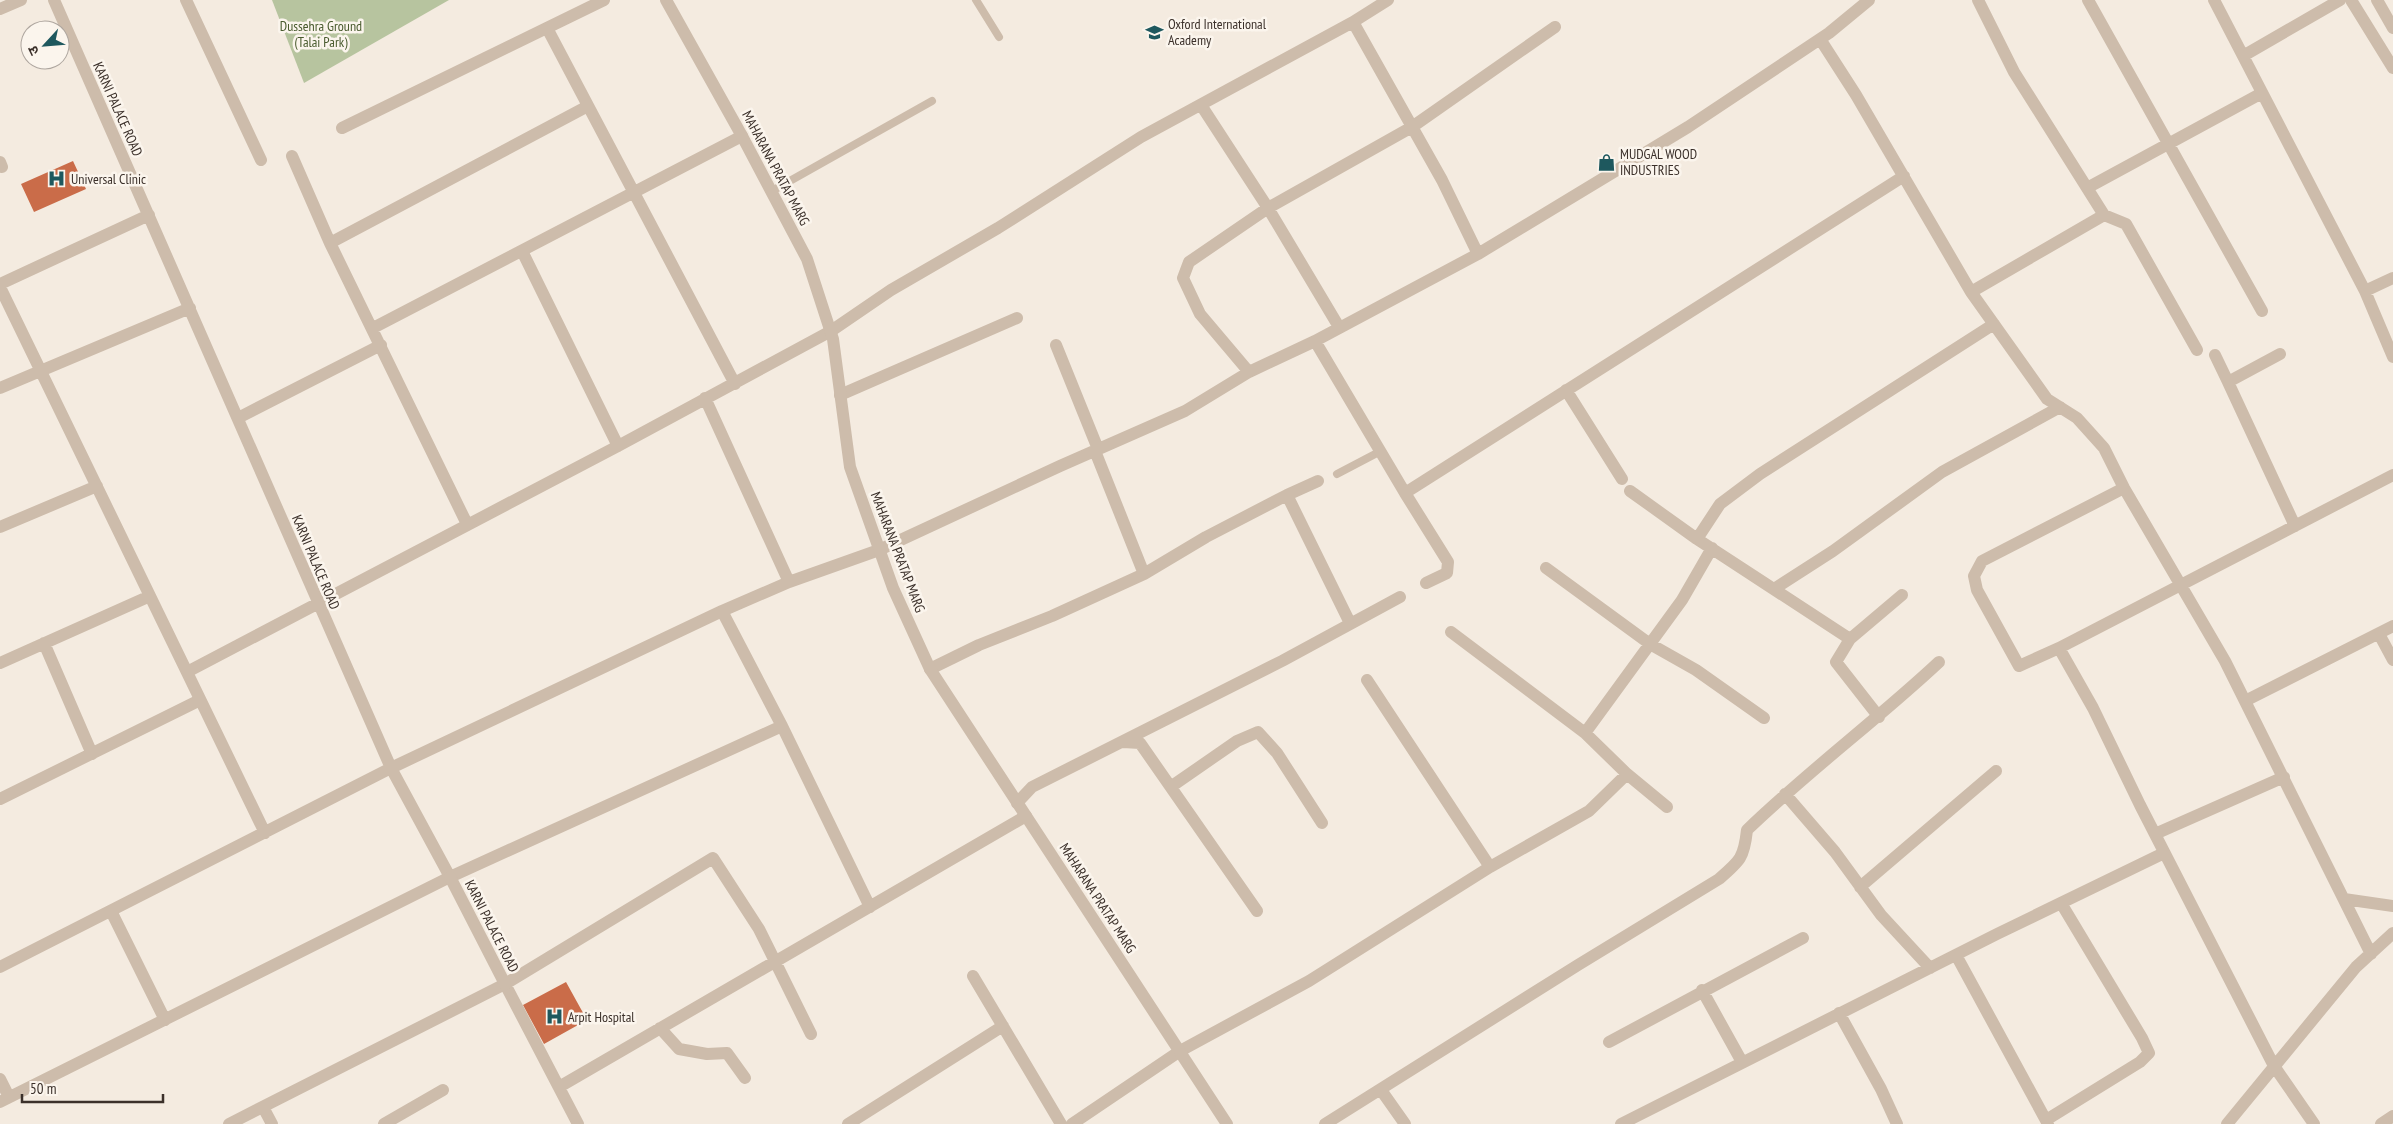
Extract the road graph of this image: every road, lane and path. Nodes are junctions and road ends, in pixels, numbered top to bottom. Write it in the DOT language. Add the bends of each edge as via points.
graph roads {
  1 [pos="21,0"];
  2 [pos="54,0"];
  3 [pos="186,0"];
  4 [pos="604,0"];
  5 [pos="666,0"];
  6 [pos="976,0"];
  7 [pos="1388,0"];
  8 [pos="1869,0"];
  9 [pos="1978,0"];
  10 [pos="2088,0"];
  11 [pos="2214,0"];
  12 [pos="2340,0"];
  13 [pos="2351,0"];
  14 [pos="2377,0"];
  15 [pos="0,10"];
  16 [pos="1353,22"];
  17 [pos="1555,27"];
  18 [pos="547,28"];
  19 [pos="2393,28"];
  20 [pos="999,36"];
  21 [pos="1820,39"];
  22 [pos="2243,56"];
  23 [pos="2393,68"];
  24 [pos="2262,93"];
  25 [pos="932,101"];
  26 [pos="1201,105"];
  27 [pos="588,106"];
  28 [pos="1412,127"];
  29 [pos="342,128"];
  30 [pos="742,136"];
  31 [pos="2168,145"];
  32 [pos="292,156"];
  33 [pos="261,160"];
  34 [pos="1904,176"];
  35 [pos="2087,188"];
  36 [pos="772,191"];
  37 [pos="634,193"];
  38 [pos="1268,208"];
  39 [pos="2104,214"];
  40 [pos="149,215"];
  41 [pos="330,243"];
  42 [pos="522,251"];
  43 [pos="1478,254"];
  44 [pos="2393,278"];
  45 [pos="0,286"];
  46 [pos="2365,291"];
  47 [pos="1971,292"];
  48 [pos="190,308"];
  49 [pos="2262,311"];
  50 [pos="1017,318"];
  51 [pos="1994,324"];
  52 [pos="1339,327"];
  53 [pos="373,328"];
  54 [pos="831,331"];
  55 [pos="1315,341"];
  56 [pos="380,344"];
  57 [pos="1056,344"];
  58 [pos="2196,350"];
  59 [pos="2280,354"];
  60 [pos="2214,355"];
  61 [pos="2393,357"];
  62 [pos="41,370"];
  63 [pos="1249,372"];
  64 [pos="2228,382"];
  65 [pos="735,384"];
  66 [pos="0,388"];
  67 [pos="1566,390"];
  68 [pos="840,395"];
  69 [pos="705,398"];
  70 [pos="2060,407"];
  71 [pos="238,418"];
  72 [pos="618,446"];
  73 [pos="1097,450"];
  74 [pos="1379,452"];
  75 [pos="1337,474"];
  76 [pos="2393,475"];
  77 [pos="1622,479"];
  78 [pos="1318,481"];
  79 [pos="97,486"];
  80 [pos="2124,488"];
  81 [pos="1630,491"];
  82 [pos="1405,493"];
  83 [pos="1286,496"];
  84 [pos="466,524"];
  85 [pos="2295,526"];
  86 [pos="0,527"];
  87 [pos="1697,539"];
  88 [pos="1712,548"];
  89 [pos="879,550"];
  90 [pos="1546,568"];
  91 [pos="1144,574"];
  92 [pos="789,582"];
  93 [pos="1426,583"];
  94 [pos="2180,585"];
  95 [pos="1774,589"];
  96 [pos="1902,595"];
  97 [pos="150,596"];
  98 [pos="1400,597"];
  99 [pos="318,604"];
  100 [pos="722,610"];
  101 [pos="1350,623"];
  102 [pos="2393,626"];
  103 [pos="1451,632"];
  104 [pos="2379,634"];
  105 [pos="1850,639"];
  106 [pos="44,643"];
  107 [pos="1650,644"];
  108 [pos="2059,648"];
  109 [pos="2393,660"];
  110 [pos="1939,662"];
  111 [pos="0,663"];
  112 [pos="930,669"];
  113 [pos="187,672"];
  114 [pos="1367,680"];
  115 [pos="200,700"];
  116 [pos="2245,701"];
  117 [pos="1880,717"];
  118 [pos="1764,718"];
  119 [pos="782,726"];
  120 [pos="1585,733"];
  121 [pos="1120,742"];
  122 [pos="92,754"];
  123 [pos="391,768"];
  124 [pos="1996,771"];
  125 [pos="1627,774"];
  126 [pos="2284,777"];
  127 [pos="1172,786"];
  128 [pos="1785,794"];
  129 [pos="0,800"];
  130 [pos="1017,803"];
  131 [pos="1667,807"];
  132 [pos="1026,816"];
  133 [pos="1322,824"];
  134 [pos="265,833"];
  135 [pos="2155,834"];
  136 [pos="2164,853"];
  137 [pos="1490,867"];
  138 [pos="450,877"];
  139 [pos="1860,888"];
  140 [pos="2344,899"];
  141 [pos="2061,903"];
  142 [pos="870,906"];
  143 [pos="2393,906"];
  144 [pos="111,911"];
  145 [pos="1257,912"];
  146 [pos="2393,934"];
  147 [pos="1803,938"];
  148 [pos="1956,954"];
  149 [pos="2371,954"];
  150 [pos="774,962"];
  151 [pos="0,968"];
  152 [pos="1930,968"];
  153 [pos="973,976"];
  154 [pos="505,984"];
  155 [pos="1702,990"];
  156 [pos="1839,1013"];
  157 [pos="165,1020"];
  158 [pos="1003,1026"];
  159 [pos="660,1028"];
  160 [pos="811,1034"];
  161 [pos="1609,1042"];
  162 [pos="1180,1051"];
  163 [pos="1742,1062"];
  164 [pos="2274,1066"];
  165 [pos="745,1078"];
  166 [pos="0,1079"];
  167 [pos="559,1087"];
  168 [pos="443,1090"];
  169 [pos="1381,1090"];
  170 [pos="5,1100"];
  171 [pos="263,1107"];
  172 [pos="2393,1116"];
  173 [pos="2047,1122"];
  174 [pos="229,1124"];
  175 [pos="272,1124"];
  176 [pos="384,1124"];
  177 [pos="578,1124"];
  178 [pos="848,1124"];
  179 [pos="1061,1124"];
  180 [pos="1072,1124"];
  181 [pos="1227,1124"];
  182 [pos="1325,1124"];
  183 [pos="1405,1124"];
  184 [pos="1622,1124"];
  185 [pos="1897,1124"];
  186 [pos="2227,1124"];
  187 [pos="2314,1124"];
  188 [pos="2382,1124"];
  1 -- 15 [label="street"];
  2 -- 40 [label="street, KARNI PALACE ROAD"];
  3 -- 33 [label="street"];
  4 -- 18 [label="street"];
  5 -- 30 [label="street, MAHARANA PRATAP MARG"];
  6 -- 20 [label="lane"];
  7 -- 16 [label="street"];
  8 -- 21 [label="street"];
  9 -- 35 [label="street" via="2014,72"];
  10 -- 31 [label="street"];
  11 -- 22 [label="street"];
  12 -- 22 [label="street"];
  13 -- 23 [label="street"];
  14 -- 19 [label="street"];
  16 -- 26 [label="street"];
  16 -- 28 [label="street"];
  17 -- 28 [label="street"];
  18 -- 27 [label="street"];
  18 -- 29 [label="street"];
  21 -- 34 [label="street"];
  21 -- 43 [label="street" via="1688,127"];
  22 -- 24 [label="street"];
  24 -- 31 [label="street"];
  24 -- 46 [label="street"];
  25 -- 36 [label="lane"];
  26 -- 38 [label="street"];
  26 -- 54 [label="street" via="1141,137 998,228 891,290"];
  27 -- 37 [label="street"];
  27 -- 41 [label="street"];
  28 -- 38 [label="street"];
  28 -- 43 [label="street"];
  30 -- 36 [label="street, MAHARANA PRATAP MARG"];
  30 -- 37 [label="street"];
  31 -- 35 [label="street"];
  31 -- 49 [label="street"];
  32 -- 41 [label="street"];
  34 -- 47 [label="street"];
  34 -- 67 [label="street"];
  35 -- 39 [label="street"];
  36 -- 54 [label="street, MAHARANA PRATAP MARG" via="807,259"];
  37 -- 42 [label="street"];
  37 -- 65 [label="street"];
  38 -- 52 [label="street"];
  38 -- 63 [label="street" via="1189,262 1183,278 1200,314"];
  39 -- 47 [label="street"];
  39 -- 58 [label="street" via="2126,224"];
  40 -- 45 [label="street"];
  40 -- 48 [label="street, KARNI PALACE ROAD"];
  41 -- 53 [label="street"];
  42 -- 53 [label="street"];
  42 -- 72 [label="street"];
  43 -- 52 [label="street"];
  44 -- 46 [label="street"];
  45 -- 62 [label="street"];
  46 -- 61 [label="street"];
  47 -- 51 [label="street"];
  48 -- 62 [label="street"];
  48 -- 71 [label="street, KARNI PALACE ROAD"];
  50 -- 68 [label="street"];
  51 -- 70 [label="street" via="2047,399"];
  51 -- 87 [label="street" via="1760,474 1720,504"];
  52 -- 55 [label="street"];
  53 -- 56 [label="street"];
  54 -- 65 [label="street"];
  54 -- 68 [label="street, MAHARANA PRATAP MARG"];
  55 -- 63 [label="street"];
  55 -- 74 [label="street"];
  56 -- 71 [label="street"];
  56 -- 84 [label="street"];
  57 -- 73 [label="street"];
  59 -- 64 [label="street"];
  60 -- 64 [label="street"];
  62 -- 66 [label="street"];
  62 -- 79 [label="street"];
  63 -- 73 [label="street" via="1185,411"];
  64 -- 85 [label="street"];
  65 -- 69 [label="street"];
  67 -- 77 [label="street"];
  67 -- 82 [label="street"];
  68 -- 89 [label="street, MAHARANA PRATAP MARG" via="850,467"];
  69 -- 72 [label="street"];
  69 -- 92 [label="street"];
  70 -- 80 [label="street" via="2077,418 2104,448"];
  70 -- 95 [label="street" via="1942,472 1833,551"];
  71 -- 99 [label="street, KARNI PALACE ROAD"];
  72 -- 84 [label="street"];
  73 -- 89 [label="street"];
  73 -- 91 [label="street"];
  74 -- 75 [label="lane"];
  74 -- 82 [label="street"];
  76 -- 85 [label="street"];
  78 -- 83 [label="street"];
  79 -- 86 [label="street"];
  79 -- 97 [label="street"];
  80 -- 94 [label="street"];
  80 -- 108 [label="street" via="1982,561 1974,576 1977,590 2019,666"];
  81 -- 87 [label="street"];
  82 -- 93 [label="street" via="1448,562 1447,573"];
  83 -- 91 [label="street" via="1206,537"];
  83 -- 101 [label="street"];
  84 -- 99 [label="street"];
  85 -- 94 [label="street"];
  87 -- 88 [label="street"];
  88 -- 95 [label="street"];
  88 -- 107 [label="street" via="1682,600"];
  89 -- 92 [label="street"];
  89 -- 112 [label="street, MAHARANA PRATAP MARG"];
  90 -- 107 [label="street"];
  91 -- 112 [label="street" via="1052,616 979,644"];
  92 -- 100 [label="street"];
  94 -- 108 [label="street"];
  94 -- 116 [label="street"];
  95 -- 105 [label="street"];
  96 -- 105 [label="street"];
  97 -- 106 [label="street"];
  97 -- 113 [label="street"];
  98 -- 101 [label="street"];
  99 -- 113 [label="street"];
  99 -- 123 [label="street, KARNI PALACE ROAD"];
  100 -- 119 [label="street"];
  100 -- 123 [label="street"];
  101 -- 121 [label="street" via="1282,661"];
  102 -- 104 [label="street"];
  103 -- 120 [label="street"];
  104 -- 109 [label="street"];
  104 -- 116 [label="street"];
  105 -- 117 [label="street" via="1836,662"];
  106 -- 111 [label="street"];
  106 -- 122 [label="street"];
  107 -- 118 [label="street" via="1696,670"];
  107 -- 120 [label="street"];
  108 -- 135 [label="street"];
  110 -- 117 [label="street"];
  112 -- 130 [label="street, MAHARANA PRATAP MARG"];
  113 -- 115 [label="street"];
  114 -- 137 [label="street"];
  115 -- 122 [label="street"];
  115 -- 134 [label="street"];
  116 -- 126 [label="street"];
  117 -- 128 [label="street"];
  119 -- 138 [label="street"];
  119 -- 142 [label="street"];
  120 -- 125 [label="street"];
  121 -- 127 [label="street" via="1140,743"];
  121 -- 130 [label="street" via="1032,787"];
  122 -- 129 [label="street"];
  123 -- 134 [label="street"];
  123 -- 138 [label="street, KARNI PALACE ROAD"];
  124 -- 139 [label="street"];
  125 -- 131 [label="street"];
  125 -- 137 [label="street" via="1589,811"];
  126 -- 135 [label="street"];
  126 -- 140 [label="street"];
  127 -- 133 [label="street" via="1237,741 1258,732 1277,754"];
  127 -- 145 [label="street"];
  128 -- 139 [label="street" via="1835,852"];
  128 -- 169 [label="street" via="1746,830 1744,851 1734,866 1719,879"];
  130 -- 132 [label="street, MAHARANA PRATAP MARG"];
  132 -- 142 [label="street"];
  132 -- 162 [label="street, MAHARANA PRATAP MARG"];
  134 -- 144 [label="street"];
  135 -- 136 [label="street"];
  136 -- 141 [label="street"];
  136 -- 164 [label="street"];
  137 -- 162 [label="street" via="1309,981"];
  138 -- 154 [label="street, KARNI PALACE ROAD"];
  138 -- 157 [label="street"];
  139 -- 152 [label="street"];
  140 -- 143 [label="street"];
  140 -- 149 [label="street"];
  141 -- 148 [label="street"];
  141 -- 173 [label="street" via="2149,1053"];
  142 -- 150 [label="street"];
  144 -- 151 [label="street"];
  144 -- 157 [label="street"];
  146 -- 149 [label="street"];
  147 -- 155 [label="street"];
  148 -- 152 [label="street"];
  148 -- 173 [label="street"];
  149 -- 164 [label="street"];
  150 -- 154 [label="street" via="759,929 713,858"];
  150 -- 159 [label="street"];
  150 -- 160 [label="street"];
  152 -- 156 [label="street"];
  153 -- 158 [label="street"];
  154 -- 167 [label="street, KARNI PALACE ROAD"];
  154 -- 171 [label="street"];
  155 -- 161 [label="street"];
  155 -- 163 [label="street"];
  156 -- 163 [label="street"];
  156 -- 185 [label="street"];
  157 -- 170 [label="street"];
  158 -- 178 [label="street"];
  158 -- 179 [label="street"];
  159 -- 165 [label="street" via="680,1049 727,1054"];
  159 -- 167 [label="street"];
  162 -- 180 [label="street"];
  162 -- 181 [label="street, MAHARANA PRATAP MARG"];
  163 -- 184 [label="street"];
  164 -- 186 [label="street"];
  164 -- 187 [label="street"];
  166 -- 170 [label="street"];
  167 -- 177 [label="street, KARNI PALACE ROAD"];
  168 -- 176 [label="street"];
  169 -- 182 [label="street"];
  169 -- 183 [label="street"];
  171 -- 174 [label="street"];
  171 -- 175 [label="street"];
  172 -- 188 [label="street"];
}
